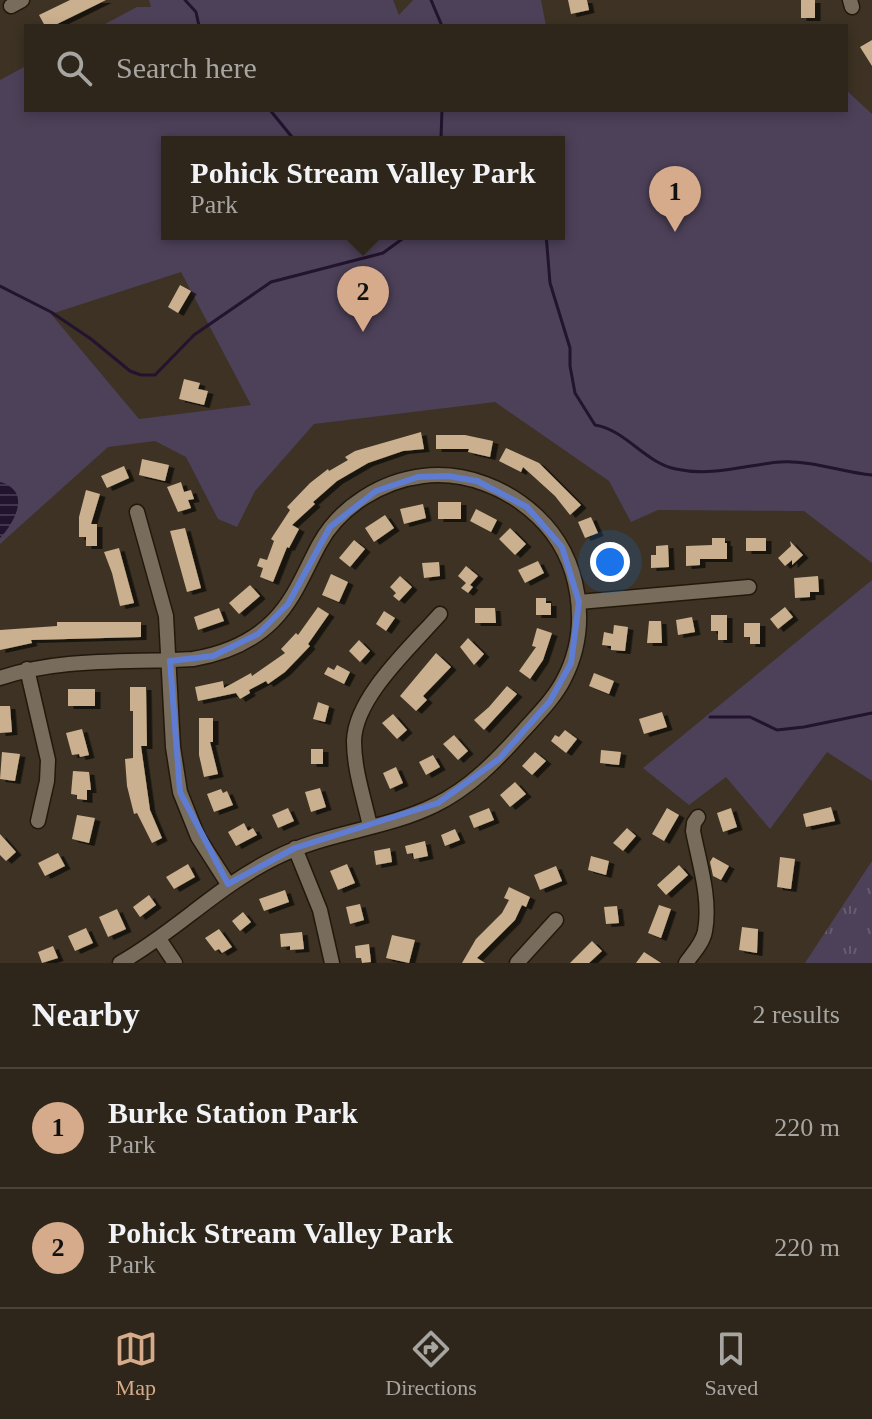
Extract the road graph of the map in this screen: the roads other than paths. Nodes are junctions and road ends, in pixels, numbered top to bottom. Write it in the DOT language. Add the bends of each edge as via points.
graph roads {
  1 [pos="137,512"];
  2 [pos="749,587"];
  3 [pos="579,602"];
  4 [pos="440,614"];
  5 [pos="170,661"];
  6 [pos="27,669"];
  7 [pos="0,678"];
  8 [pos="698,817"];
  9 [pos="38,821"];
  10 [pos="370,826"];
  11 [pos="295,848"];
  12 [pos="228,884"];
  13 [pos="556,920"];
  14 [pos="159,939"];
  15 [pos="120,963"];
  16 [pos="175,963"];
  17 [pos="332,963"];
  18 [pos="517,963"];
  19 [pos="686,963"];
  1 -- 5 [label="street" via="166,616"];
  2 -- 3 [label="street"];
  3 -- 5 [label="street" via="562,547 527,507 477,481 418,477 376,491 340,517 320,542 288,604 258,634 213,656"];
  3 -- 10 [label="street" via="576,644 563,681 499,759 438,803"];
  4 -- 10 [label="street" via="371,693 357,717 355,758"];
  5 -- 6 [label="street"];
  5 -- 12 [label="street" via="180,792 198,837"];
  6 -- 7 [label="street"];
  6 -- 9 [label="street" via="48,760"];
  8 -- 19 [label="street" via="693,831 706,930"];
  10 -- 11 [label="street"];
  11 -- 12 [label="street"];
  11 -- 17 [label="street" via="320,910"];
  12 -- 14 [label="street"];
  13 -- 18 [label="street"];
  14 -- 15 [label="street"];
  14 -- 16 [label="street"];
}
